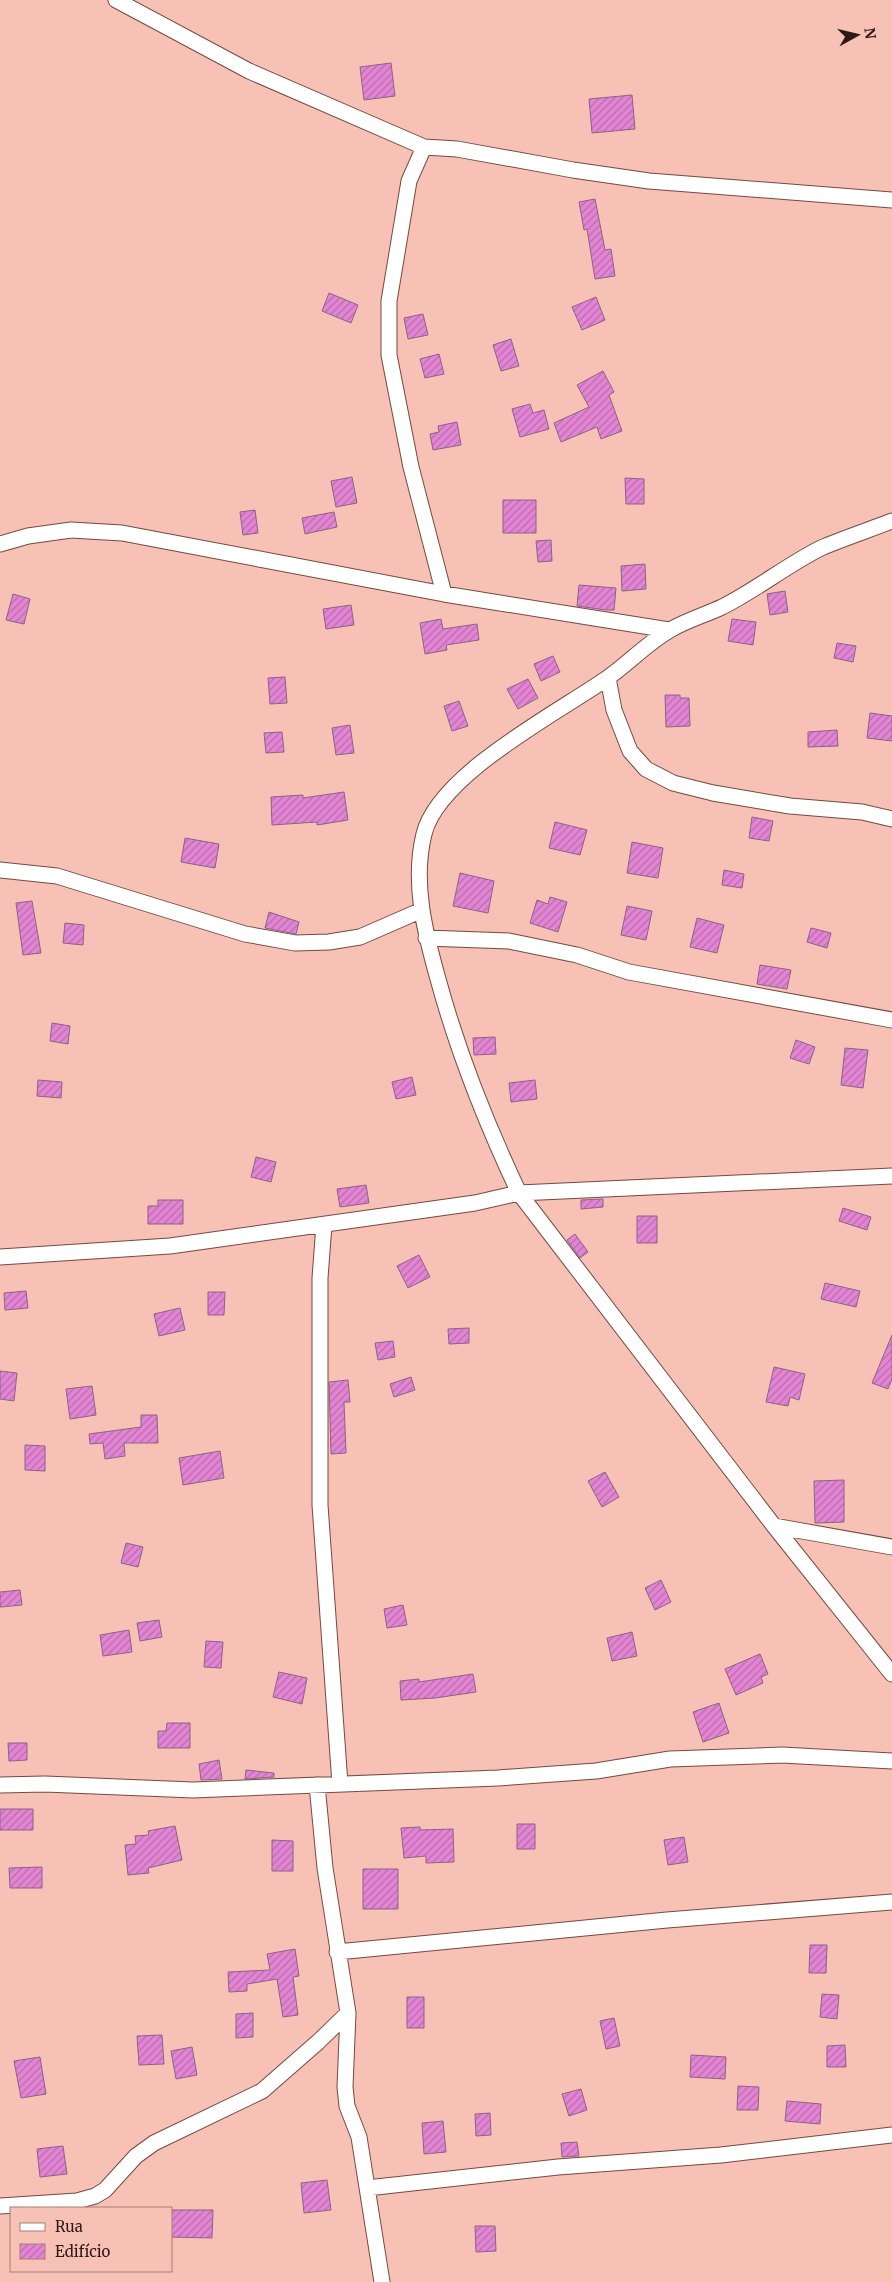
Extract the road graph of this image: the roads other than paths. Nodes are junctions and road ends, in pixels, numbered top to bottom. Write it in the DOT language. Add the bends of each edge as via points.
graph roads {
  1 [pos="116,0"];
  2 [pos="424,147"];
  3 [pos="892,200"];
  4 [pos="892,521"];
  5 [pos="0,544"];
  6 [pos="444,594"];
  7 [pos="669,630"];
  8 [pos="608,678"];
  9 [pos="892,819"];
  10 [pos="0,870"];
  11 [pos="422,910"];
  12 [pos="426,938"];
  13 [pos="892,1020"];
  14 [pos="892,1176"];
  15 [pos="519,1193"];
  16 [pos="324,1225"];
  17 [pos="0,1257"];
  18 [pos="774,1526"];
  19 [pos="892,1547"];
  20 [pos="892,1674"];
  21 [pos="892,1762"];
  22 [pos="340,1784"];
  23 [pos="317,1785"];
  24 [pos="0,1786"];
  25 [pos="892,1902"];
  26 [pos="337,1952"];
  27 [pos="348,2013"];
  28 [pos="892,2136"];
  29 [pos="367,2188"];
  30 [pos="0,2206"];
  31 [pos="382,2282"];
  1 -- 2 [label="street" via="249,71"];
  2 -- 3 [label="street" via="457,149 650,181"];
  2 -- 6 [label="street" via="410,181 389,301 389,356 411,467"];
  4 -- 7 [label="street" via="820,549 724,606"];
  5 -- 6 [label="street" via="71,530 122,533"];
  6 -- 7 [label="street"];
  7 -- 8 [label="street"];
  8 -- 9 [label="street" via="614,710 630,751 646,769 673,783 723,795 790,806 862,812"];
  8 -- 11 [label="street" via="487,758 450,790 424,832 419,863"];
  10 -- 11 [label="street" via="57,876 245,934 294,944 360,937"];
  11 -- 12 [label="street"];
  12 -- 13 [label="street" via="508,941 577,955 629,972"];
  12 -- 15 [label="street" via="452,1028 490,1131"];
  14 -- 15 [label="street"];
  15 -- 16 [label="street" via="475,1203"];
  15 -- 18 [label="street"];
  16 -- 17 [label="street" via="170,1246"];
  16 -- 22 [label="street" via="320,1278 320,1505"];
  18 -- 19 [label="street"];
  18 -- 20 [label="street"];
  21 -- 22 [label="street" via="782,1755 670,1759 596,1771"];
  22 -- 23 [label="street"];
  23 -- 24 [label="street" via="193,1790 45,1784"];
  23 -- 26 [label="street"];
  25 -- 26 [label="street"];
  26 -- 27 [label="street"];
  27 -- 29 [label="street" via="344,2087 359,2138"];
  27 -- 30 [label="street" via="262,2091 154,2143 136,2156 100,2193 77,2201"];
  28 -- 29 [label="street"];
  29 -- 31 [label="street"];
}
